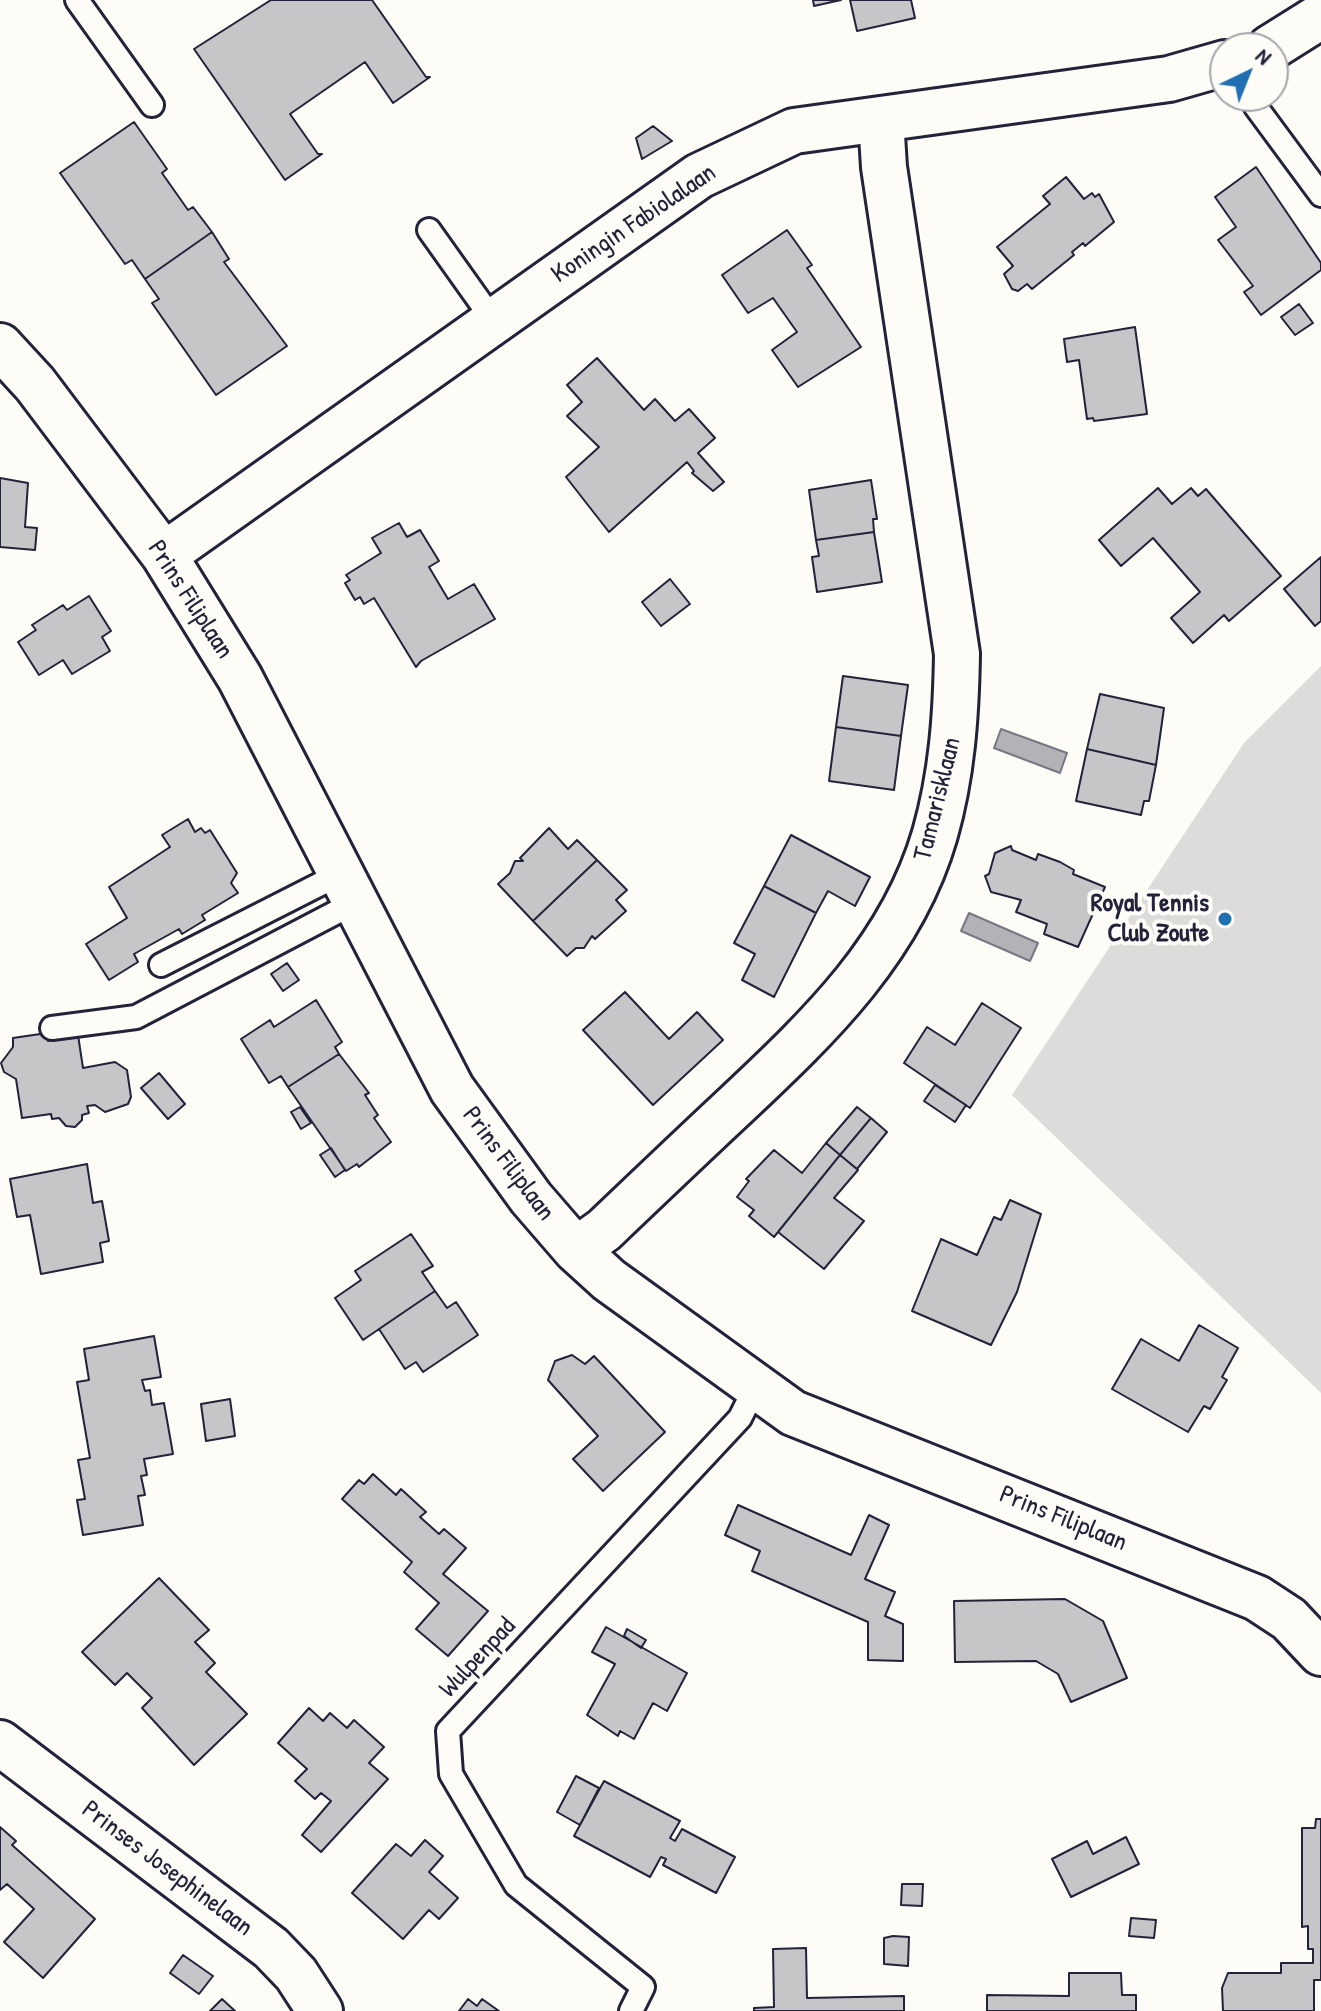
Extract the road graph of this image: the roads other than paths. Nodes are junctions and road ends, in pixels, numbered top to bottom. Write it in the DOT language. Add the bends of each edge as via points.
graph roads {
  1 [pos="77,0"];
  2 [pos="1321,16"];
  3 [pos="1289,36"];
  4 [pos="1209,68"];
  5 [pos="152,105"];
  6 [pos="1260,112"];
  7 [pos="881,119"];
  8 [pos="1321,195"];
  9 [pos="429,230"];
  10 [pos="493,320"];
  11 [pos="0,346"];
  12 [pos="164,555"];
  13 [pos="347,888"];
  14 [pos="161,965"];
  15 [pos="52,1028"];
  16 [pos="576,1250"];
  17 [pos="755,1388"];
  18 [pos="1321,1653"];
  19 [pos="0,1743"];
  20 [pos="320,2011"];
  21 [pos="631,2011"];
  1 -- 5 [label="lane"];
  2 -- 3 [label="street"];
  4 -- 7 [label="street, Koningin Fabiolalaan" via="1169,79"];
  6 -- 8 [label="lane"];
  7 -- 10 [label="street, Koningin Fabiolalaan" via="794,131 699,176"];
  7 -- 16 [label="street, Tamarisklaan" via="957,654 956,727 934,837 892,931 821,1025 604,1230"];
  9 -- 10 [label="lane"];
  10 -- 12 [label="street, Koningin Fabiolalaan"];
  11 -- 12 [label="street, Prins Filiplaan" via="35,384"];
  12 -- 13 [label="street, Prins Filiplaan" via="240,678"];
  13 -- 14 [label="lane"];
  13 -- 15 [label="lane" via="136,1017"];
  13 -- 16 [label="street, Prins Filiplaan" via="452,1089"];
  16 -- 17 [label="street, Prins Filiplaan"];
  17 -- 18 [label="street, Prins Filiplaan" via="793,1413 1257,1598 1289,1619"];
  17 -- 21 [label="lane, Wulpenpad" via="740,1418 448,1731 451,1774 516,1885 643,1987"];
  19 -- 20 [label="street, Prinses Josephinelaan" via="271,1948"];
}
